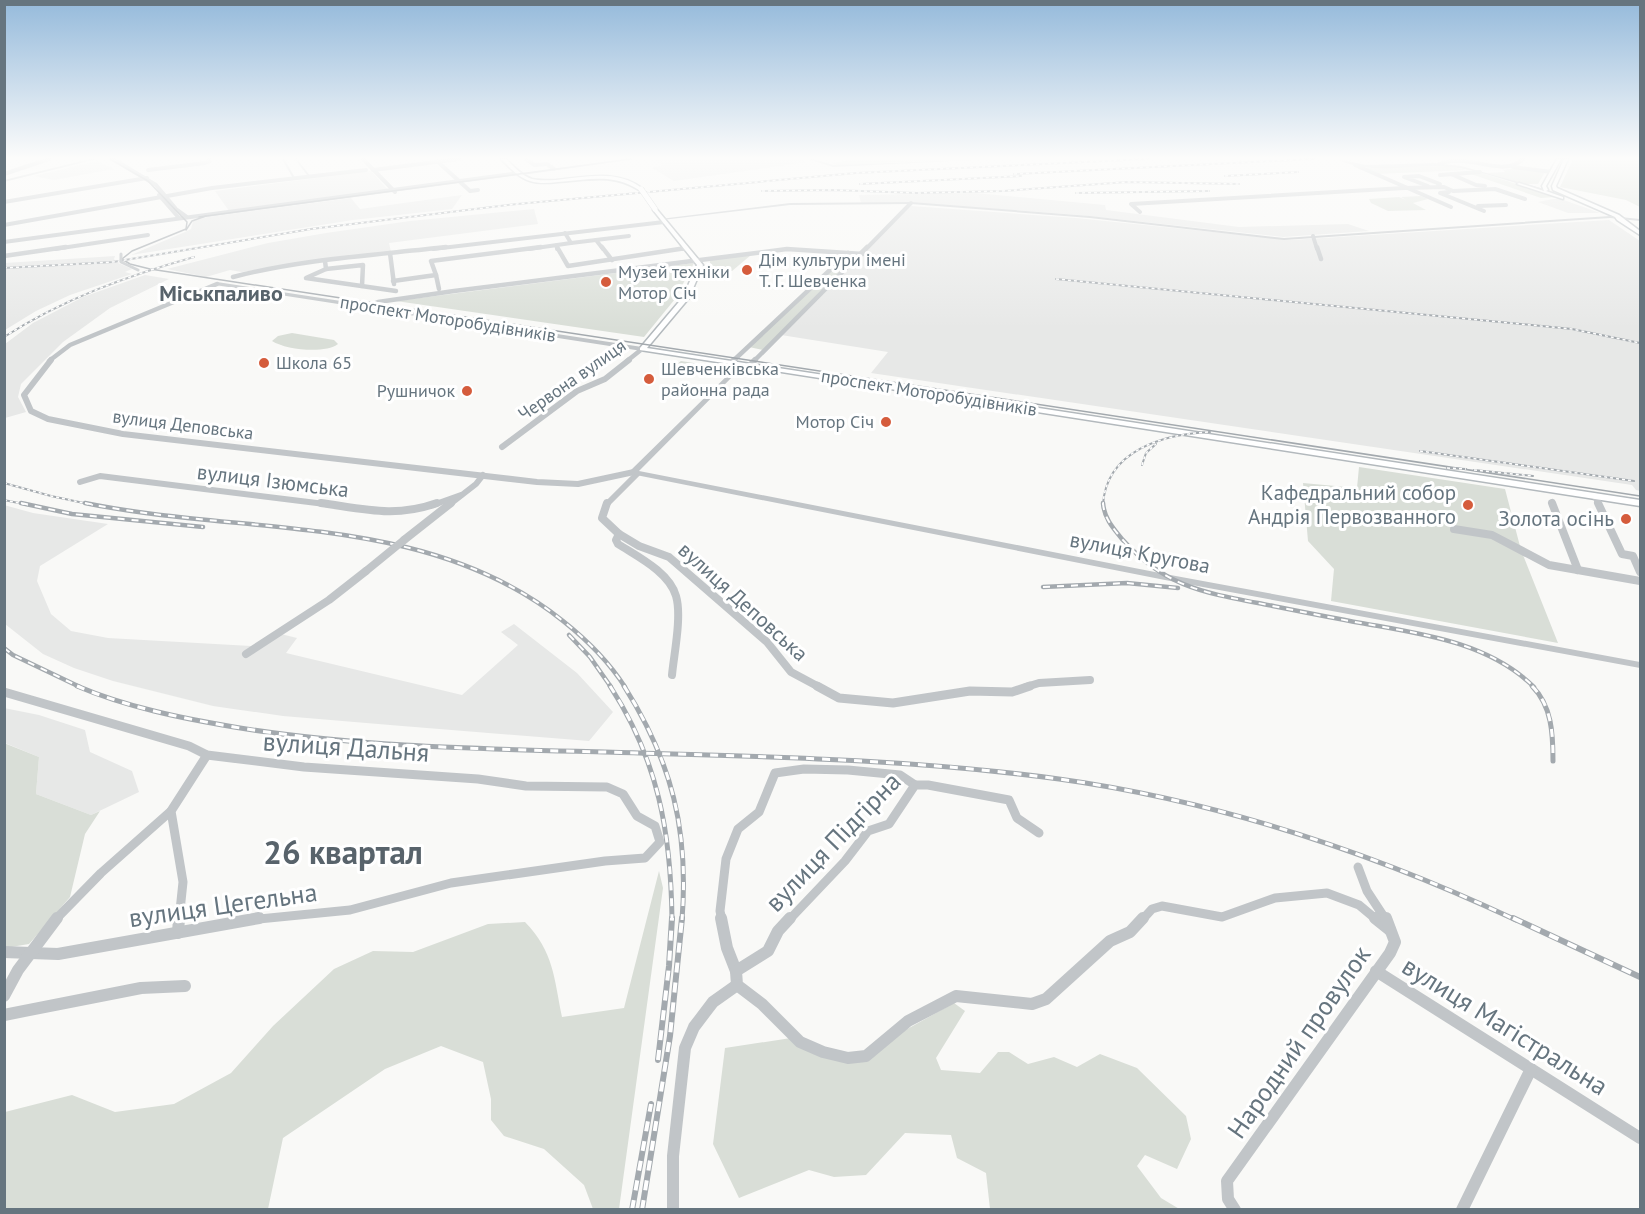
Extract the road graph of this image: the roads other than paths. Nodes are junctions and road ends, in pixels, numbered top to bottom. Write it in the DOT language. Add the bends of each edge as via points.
graph roads {
  1 [pos="56,216"];
  2 [pos="177,216"];
  3 [pos="183,216"];
  4 [pos="206,216"];
  5 [pos="660,216"];
  6 [pos="698,216"];
  7 [pos="899,216"];
  8 [pos="1073,216"];
  9 [pos="1611,216"];
  10 [pos="1612,216"];
  11 [pos="188,218"];
  12 [pos="180,219"];
  13 [pos="1620,219"];
  14 [pos="663,220"];
  15 [pos="1641,220"];
  16 [pos="4,225"];
  17 [pos="565,233"];
  18 [pos="1641,233"];
  19 [pos="148,235"];
  20 [pos="629,236"];
  21 [pos="1313,236"];
  22 [pos="596,240"];
  23 [pos="4,242"];
  24 [pos="571,243"];
  25 [pos="557,245"];
  26 [pos="686,248"];
  27 [pos="390,253"];
  28 [pos="848,253"];
  29 [pos="121,254"];
  30 [pos="862,254"];
  31 [pos="4,256"];
  32 [pos="1321,259"];
  33 [pos="612,260"];
  34 [pos="326,261"];
  35 [pos="698,261"];
  36 [pos="326,269"];
  37 [pos="138,270"];
  38 [pos="436,275"];
  39 [pos="233,277"];
  40 [pos="393,281"];
  41 [pos="217,284"];
  42 [pos="362,286"];
  43 [pos="440,289"];
  44 [pos="396,291"];
  45 [pos="396,299"];
  46 [pos="366,307"];
  47 [pos="642,349"];
  48 [pos="731,363"];
  49 [pos="745,365"];
  50 [pos="502,447"];
  51 [pos="635,473"];
  52 [pos="483,475"];
  53 [pos="80,482"];
  54 [pos="461,495"];
  55 [pos="1595,496"];
  56 [pos="1552,503"];
  57 [pos="1641,503"];
  58 [pos="1454,529"];
  59 [pos="619,534"];
  60 [pos="1637,557"];
  61 [pos="1578,570"];
  62 [pos="1641,572"];
  63 [pos="1641,581"];
  64 [pos="246,654"];
  65 [pos="1640,665"];
  66 [pos="672,675"];
  67 [pos="1090,680"];
  68 [pos="4,692"];
  69 [pos="207,755"];
  70 [pos="915,785"];
  71 [pos="171,811"];
  72 [pos="1039,833"];
  73 [pos="657,848"];
  74 [pos="1358,867"];
  75 [pos="1390,930"];
  76 [pos="178,933"];
  77 [pos="30,951"];
  78 [pos="4,952"];
  79 [pos="736,971"];
  80 [pos="1376,971"];
  81 [pos="737,985"];
  82 [pos="185,986"];
  83 [pos="4,996"];
  84 [pos="4,1015"];
  85 [pos="1531,1069"];
  86 [pos="1641,1138"];
  87 [pos="673,1209"];
  88 [pos="1235,1209"];
  89 [pos="1462,1209"];
  1 -- 16 [label="street"];
  2 -- 12 [label="street"];
  3 -- 11 [label="street"];
  4 -- 11 [label="street"];
  5 -- 14 [label="main road, bridge"];
  6 -- 14 [label="street"];
  7 -- 30 [label="street"];
  8 -- 21 [label="street" via="1277,238"];
  9 -- 13 [label="main road"];
  10 -- 13 [label="main road"];
  11 -- 12 [label="street"];
  12 -- 23 [label="street"];
  13 -- 15 [label="street"];
  13 -- 18 [label="main road"];
  13 -- 21 [label="street"];
  14 -- 17 [label="street"];
  14 -- 26 [label="main road"];
  17 -- 24 [label="street"];
  17 -- 27 [label="street"];
  19 -- 31 [label="street"];
  20 -- 22 [label="street"];
  21 -- 32 [label="street"];
  22 -- 24 [label="street"];
  22 -- 33 [label="street"];
  24 -- 25 [label="street"];
  25 -- 33 [label="street" via="567,266"];
  25 -- 38 [label="street" via="431,261"];
  26 -- 33 [label="street"];
  26 -- 35 [label="main road"];
  27 -- 34 [label="street"];
  27 -- 40 [label="street"];
  28 -- 30 [label="street"];
  28 -- 35 [label="street" via="797,249"];
  28 -- 48 [label="street"];
  29 -- 37 [label="street, bridge" via="121,262"];
  30 -- 49 [label="street"];
  34 -- 36 [label="street"];
  34 -- 39 [label="street"];
  35 -- 45 [label="street"];
  35 -- 47 [label="main road, Червона вулиця" via="700,266 686,298"];
  36 -- 42 [label="street" via="363,265"];
  36 -- 42 [label="street" via="306,278"];
  38 -- 40 [label="street"];
  38 -- 43 [label="street"];
  40 -- 44 [label="street"];
  41 -- 46 [label="street, проспект Моторобудівників"];
  41 -- 52 [label="street, вулиця Деповська" via="54,355 24,395 31,411 48,419 123,434"];
  42 -- 44 [label="street"];
  44 -- 45 [label="street"];
  45 -- 46 [label="street"];
  46 -- 47 [label="street, проспект Моторобудівників"];
  47 -- 48 [label="main road, проспект Моторобудівників"];
  47 -- 50 [label="street, Червона вулиця"];
  48 -- 49 [label="main road, проспект Моторобудівників"];
  49 -- 51 [label="street"];
  49 -- 55 [label="main road, проспект Моторобудівників"];
  51 -- 52 [label="street, вулиця Деповська" via="578,484"];
  51 -- 59 [label="street, вулиця Деповська" via="602,511 602,518"];
  51 -- 65 [label="street, вулиця Кругова"];
  52 -- 54 [label="street"];
  53 -- 54 [label="street, вулиця Ізюмська" via="100,476 398,513 416,511"];
  54 -- 64 [label="street, bridge" via="329,600"];
  55 -- 57 [label="main road, проспект Моторобудівників"];
  55 -- 60 [label="street" via="1622,554"];
  56 -- 61 [label="street"];
  58 -- 61 [label="street" via="1492,535 1549,565"];
  59 -- 66 [label="street, вулиця Деповська" via="618,544 666,579 676,596"];
  59 -- 67 [label="street, вулиця Деповська" via="669,557 767,642 791,672 839,698 893,703"];
  60 -- 62 [label="street"];
  61 -- 63 [label="street"];
  68 -- 69 [label="street, вулиця Дальня" via="189,746"];
  69 -- 71 [label="street"];
  69 -- 73 [label="street, вулиця Дальня" via="304,767 478,778 526,786 607,788 623,794 637,816 655,826 660,842"];
  70 -- 72 [label="street, вулиця Підгірна" via="928,784 1009,800 1017,818"];
  70 -- 79 [label="street, вулиця Підгірна" via="888,824 868,831 778,931 768,951"];
  70 -- 79 [label="street" via="900,774 820,770 775,773 759,812 738,829 726,859 720,911"];
  71 -- 76 [label="street" via="183,882"];
  71 -- 77 [label="street" via="77,897"];
  73 -- 76 [label="street, вулиця Цегельна" via="645,858 451,883 350,910 259,918"];
  74 -- 75 [label="street, Народний провулок"];
  75 -- 80 [label="street, Народний провулок" via="1395,942"];
  75 -- 81 [label="street" via="1359,905 1328,893 1275,898 1222,917 1172,906 1152,909 1141,923 1110,941 1046,999 1032,1004 956,996 908,1021 866,1056 848,1058 800,1042"];
  76 -- 77 [label="street, вулиця Цегельна" via="58,954"];
  77 -- 78 [label="street, вулиця Цегельна"];
  77 -- 83 [label="street"];
  79 -- 81 [label="street"];
  80 -- 85 [label="street, вулиця Магістральна"];
  80 -- 88 [label="street, Народний провулок" via="1227,1181 1228,1198"];
  81 -- 87 [label="street" via="713,1002 694,1027 685,1048 673,1156"];
  82 -- 84 [label="street" via="141,988"];
  85 -- 86 [label="street, вулиця Магістральна"];
  85 -- 89 [label="street"];
}
